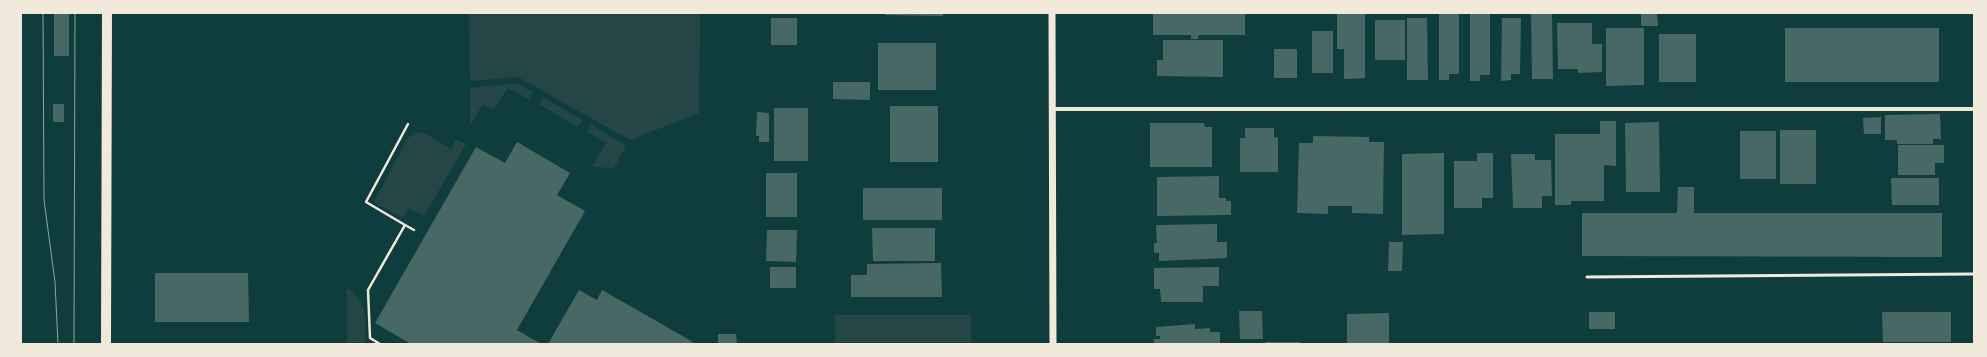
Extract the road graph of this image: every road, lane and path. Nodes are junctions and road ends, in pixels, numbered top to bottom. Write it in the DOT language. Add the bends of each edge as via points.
graph roads {
  1 [pos="17,13"];
  2 [pos="107,13"];
  3 [pos="1052,13"];
  4 [pos="15,39"];
  5 [pos="1052,109"];
  6 [pos="1974,109"];
  7 [pos="408,124"];
  8 [pos="406,225"];
  9 [pos="414,230"];
  10 [pos="15,241"];
  11 [pos="1974,274"];
  12 [pos="1587,276"];
  13 [pos="15,340"];
  14 [pos="106,344"];
  15 [pos="380,344"];
  16 [pos="1053,344"];
  1 -- 4 [label="main road"];
  2 -- 14 [label="main road"];
  3 -- 5 [label="street"];
  4 -- 10 [label="main road"];
  5 -- 6 [label="street"];
  5 -- 16 [label="street"];
  7 -- 8 [label="path" via="366,202"];
  8 -- 9 [label="path"];
  8 -- 15 [label="path" via="368,290 370,338"];
  10 -- 13 [label="main road"];
  11 -- 12 [label="lane"];
}
